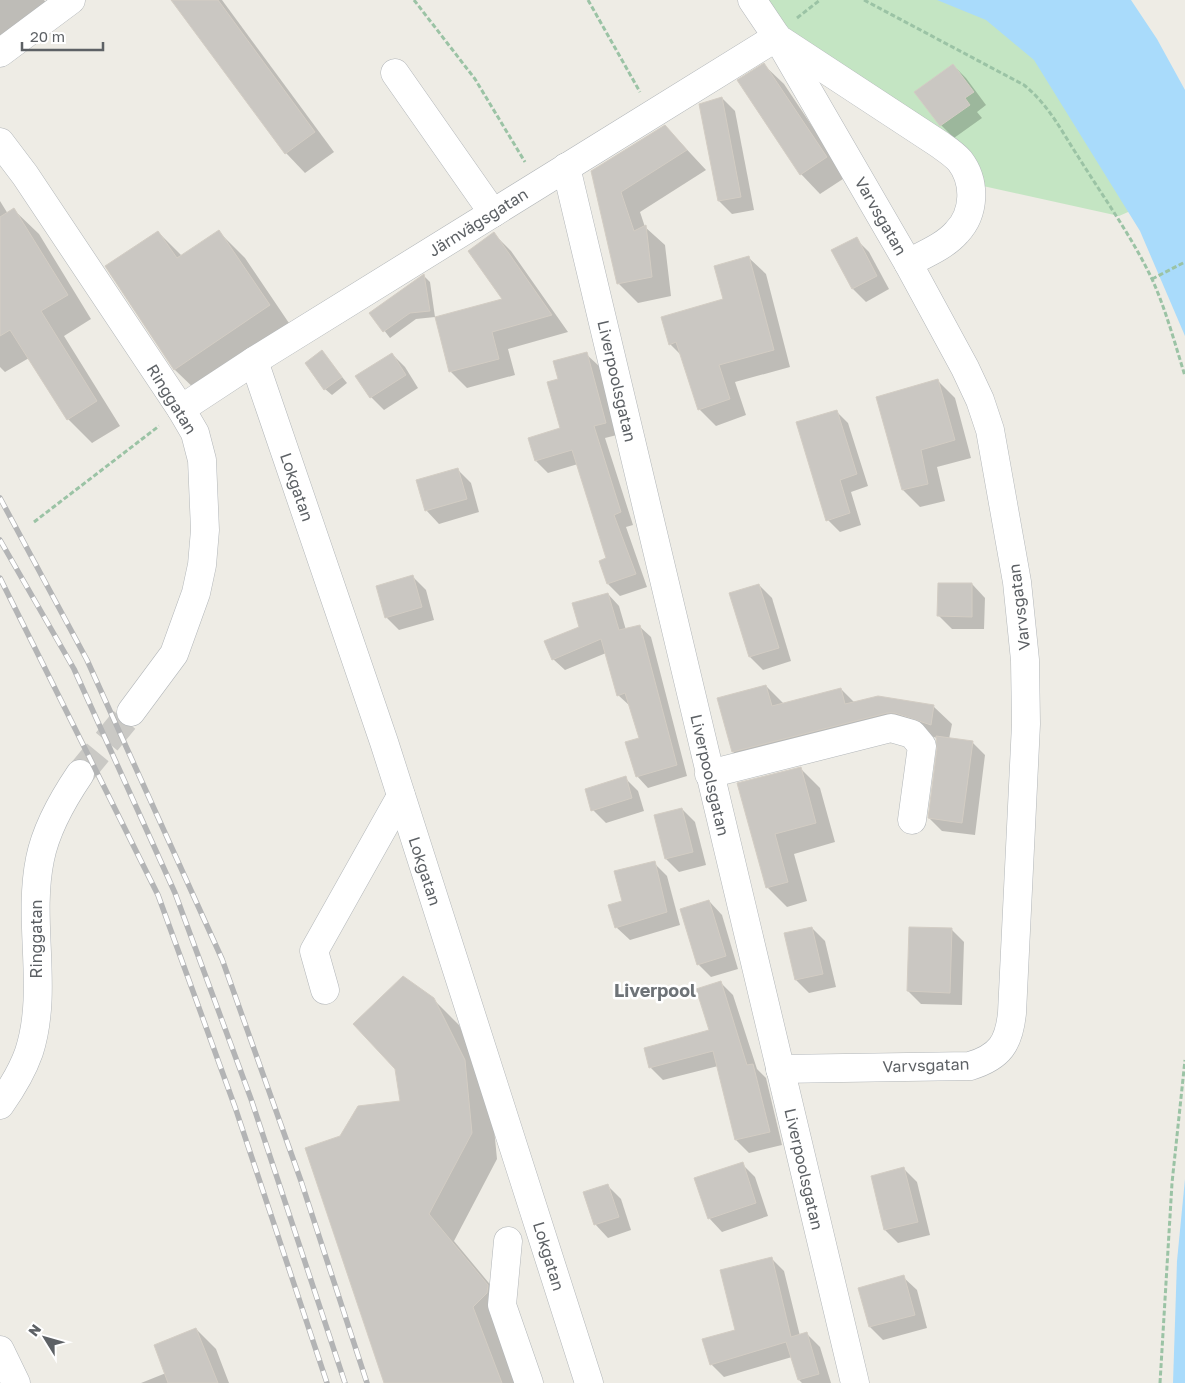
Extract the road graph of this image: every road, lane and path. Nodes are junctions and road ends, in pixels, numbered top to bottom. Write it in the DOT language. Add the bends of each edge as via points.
graph roads {
  1 [pos="71,0"];
  2 [pos="414,0"];
  3 [pos="588,0"];
  4 [pos="752,0"];
  5 [pos="864,0"];
  6 [pos="777,38"];
  7 [pos="0,53"];
  8 [pos="395,74"];
  9 [pos="652,114"];
  10 [pos="0,142"];
  11 [pos="566,167"];
  12 [pos="539,184"];
  13 [pos="493,213"];
  14 [pos="1185,262"];
  15 [pos="908,263"];
  16 [pos="1152,279"];
  17 [pos="254,361"];
  18 [pos="1185,376"];
  19 [pos="181,409"];
  20 [pos="34,522"];
  21 [pos="131,712"];
  22 [pos="80,774"];
  23 [pos="709,774"];
  24 [pos="401,796"];
  25 [pos="912,820"];
  26 [pos="325,990"];
  27 [pos="1185,1060"];
  28 [pos="780,1069"];
  29 [pos="0,1105"];
  30 [pos="508,1241"];
  31 [pos="0,1350"];
  32 [pos="16,1383"];
  33 [pos="529,1383"];
  34 [pos="589,1383"];
  35 [pos="855,1383"];
  36 [pos="1160,1383"];
  1 -- 7 [label="street"];
  2 -- 12 [label="path" via="475,79"];
  3 -- 9 [label="path"];
  4 -- 6 [label="street, Varvsgatan"];
  5 -- 16 [label="path" via="1037,95 1126,232"];
  6 -- 9 [label="street, Järnvägsgatan"];
  6 -- 15 [label="street, Varvsgatan"];
  6 -- 15 [label="street" via="960,160 969,176 973,195 968,215 957,232 938,247"];
  8 -- 13 [label="street"];
  9 -- 11 [label="street, Järnvägsgatan"];
  10 -- 19 [label="street, Ringgatan"];
  11 -- 12 [label="street, Järnvägsgatan"];
  11 -- 23 [label="street, Liverpoolsgatan"];
  12 -- 13 [label="street, Järnvägsgatan"];
  13 -- 17 [label="street, Järnvägsgatan"];
  14 -- 16 [label="path"];
  15 -- 28 [label="street, Varvsgatan" via="980,400 990,430 1017,582 1025,660 1026,724 1010,1032 994,1055 970,1066"];
  16 -- 18 [label="path"];
  17 -- 19 [label="street, Järnvägsgatan"];
  17 -- 24 [label="street, Lokgatan"];
  19 -- 20 [label="path"];
  19 -- 21 [label="street, Ringgatan" via="196,433 202,460 205,530 202,565 194,602 174,654"];
  22 -- 29 [label="street, Ringgatan" via="51,826 40,858 35,904 35,1019 29,1051 16,1083"];
  23 -- 25 [label="street" via="891,728 912,734 922,746"];
  23 -- 28 [label="street, Liverpoolsgatan"];
  24 -- 26 [label="street" via="314,951"];
  24 -- 34 [label="street, Lokgatan"];
  27 -- 36 [label="path" via="1172,1184"];
  28 -- 35 [label="street, Liverpoolsgatan"];
  30 -- 33 [label="street" via="502,1305"];
  31 -- 32 [label="street"];
}
